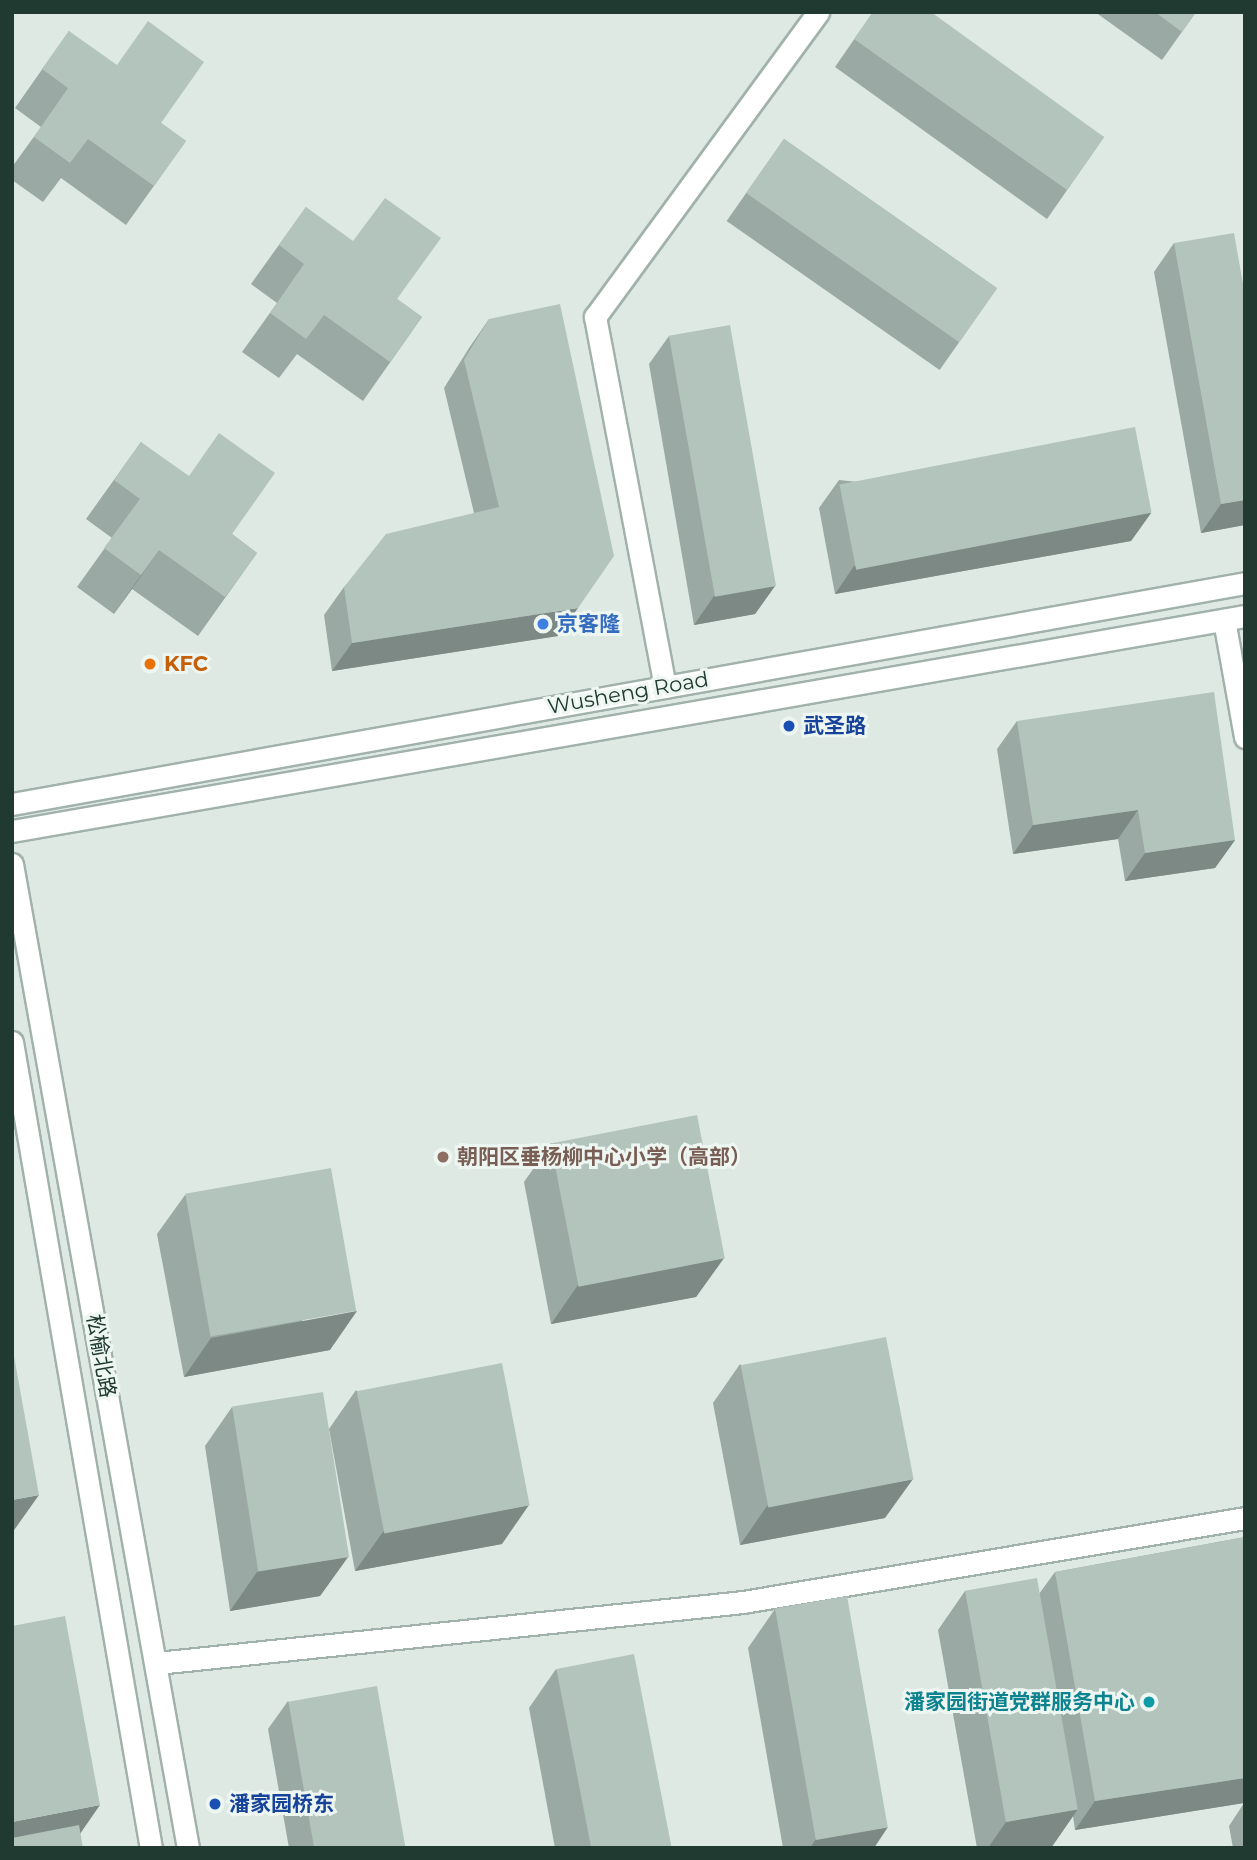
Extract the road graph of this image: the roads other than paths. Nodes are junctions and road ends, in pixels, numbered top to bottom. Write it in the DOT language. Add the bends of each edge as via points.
graph roads {
  1 [pos="818,12"];
  2 [pos="1245,583"];
  3 [pos="1234,618"];
  4 [pos="665,687"];
  5 [pos="1245,737"];
  6 [pos="12,804"];
  7 [pos="12,831"];
  8 [pos="12,864"];
  9 [pos="12,1042"];
  10 [pos="1245,1518"];
  11 [pos="157,1663"];
  12 [pos="151,1848"];
  13 [pos="188,1848"];
  1 -- 4 [label="street" via="595,317"];
  2 -- 4 [label="street, Wusheng Road"];
  3 -- 5 [label="street"];
  3 -- 7 [label="street, Wusheng Road"];
  4 -- 6 [label="street, Wusheng Road"];
  8 -- 11 [label="street, 松榆北路"];
  9 -- 12 [label="street, 松榆北路"];
  10 -- 11 [label="street" via="743,1602"];
  11 -- 13 [label="street, 松榆北路"];
}
